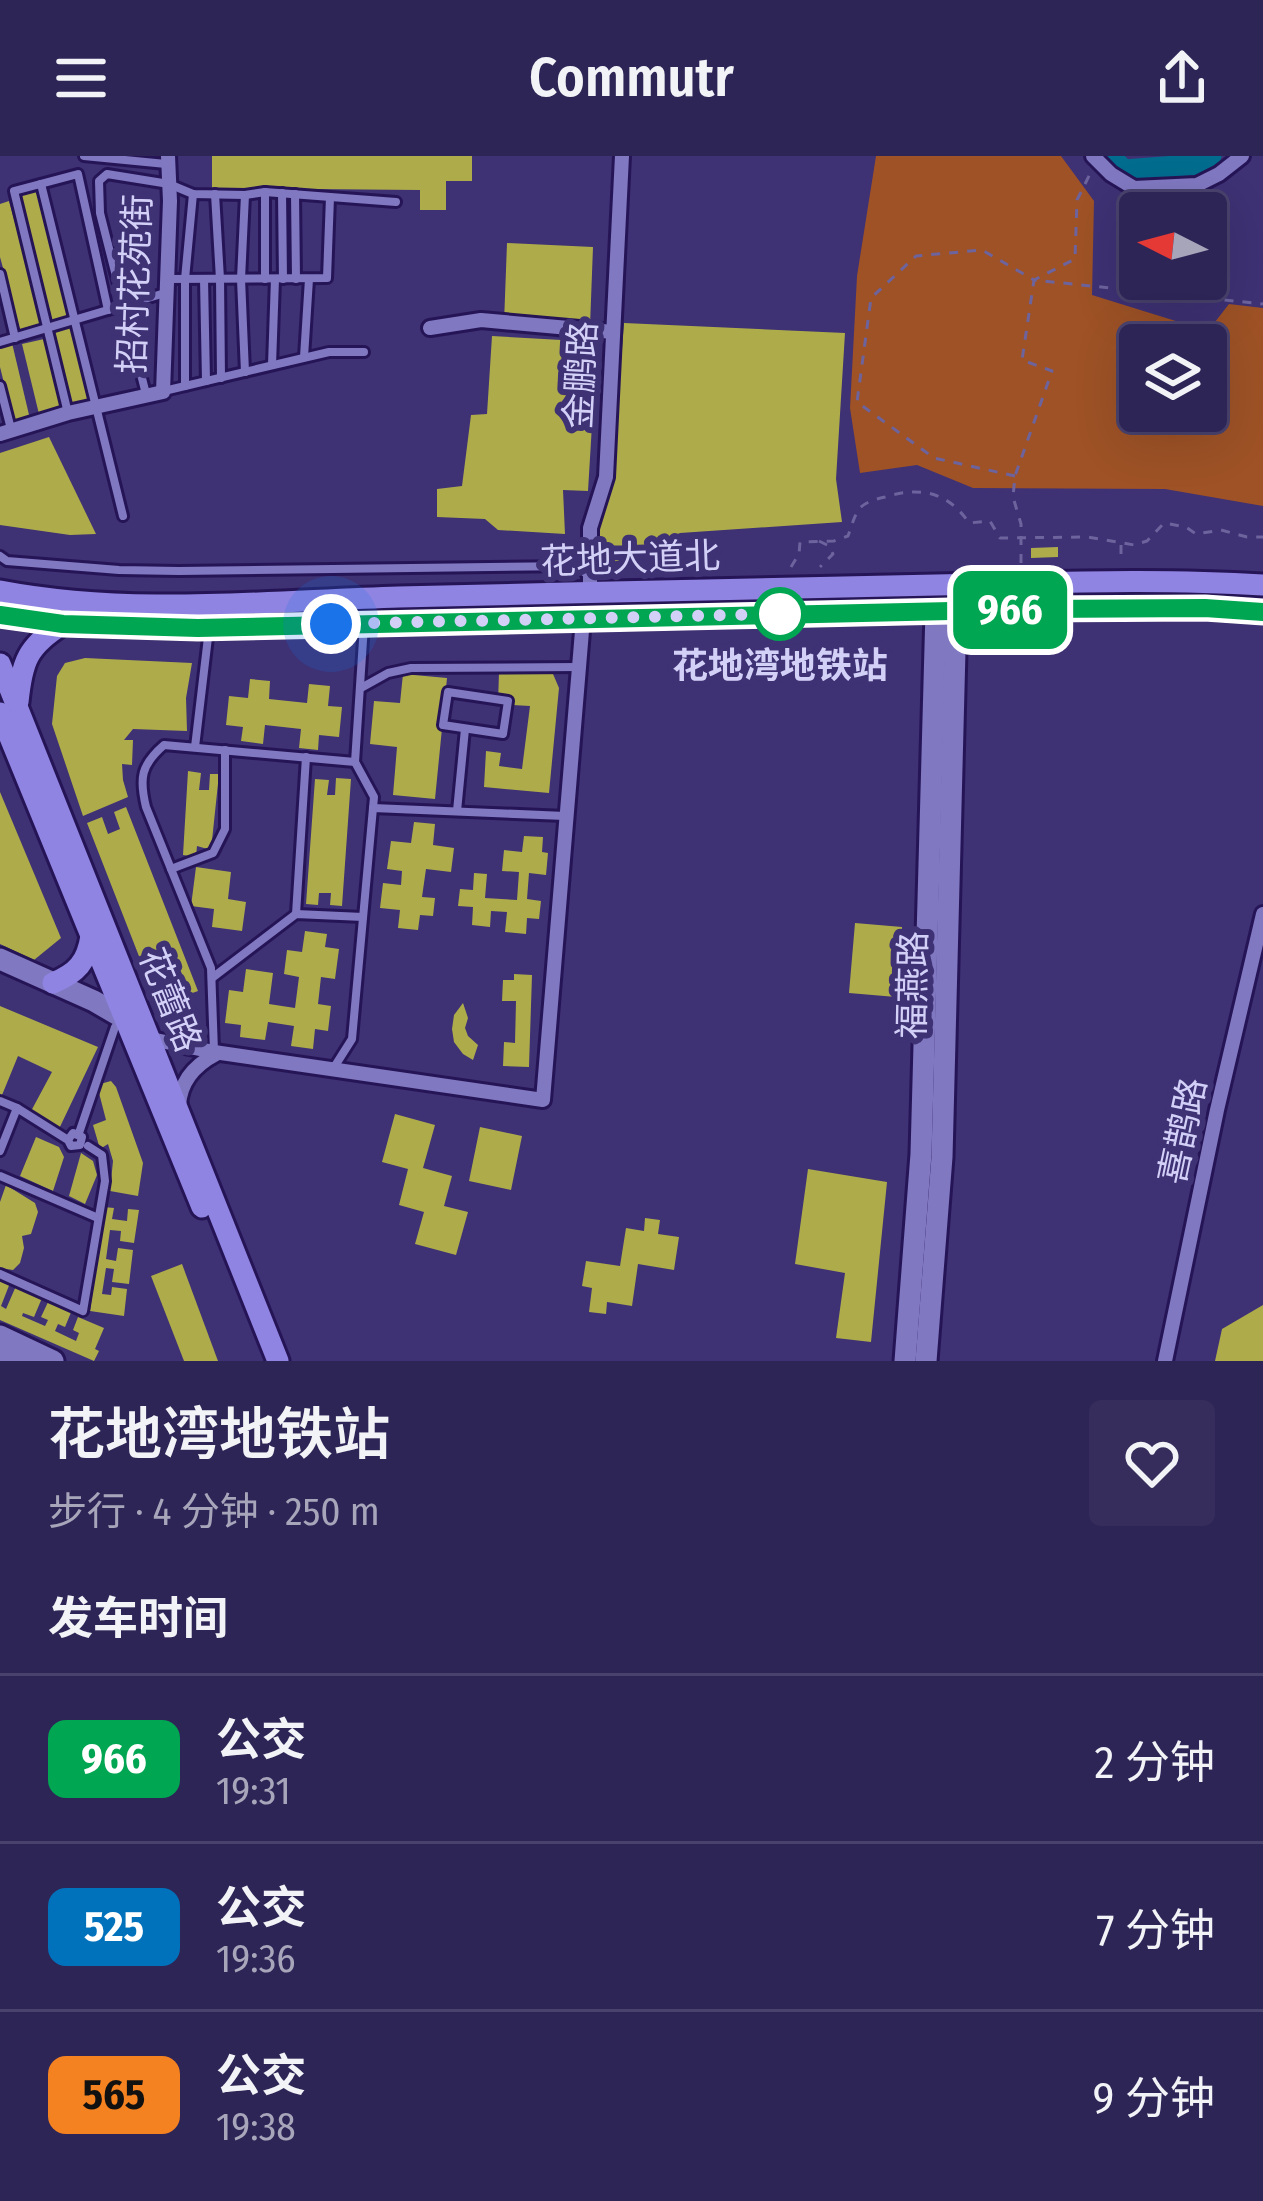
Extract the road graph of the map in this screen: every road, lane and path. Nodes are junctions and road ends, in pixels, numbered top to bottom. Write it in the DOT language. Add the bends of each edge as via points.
graph roads {
  1 [pos="84,156"];
  2 [pos="622,156"];
  3 [pos="1243,156"];
  4 [pos="1095,158"];
  5 [pos="168,160"];
  6 [pos="41,184"];
  7 [pos="169,184"];
  8 [pos="265,192"];
  9 [pos="282,193"];
  10 [pos="193,194"];
  11 [pos="215,194"];
  12 [pos="295,194"];
  13 [pos="244,195"];
  14 [pos="330,197"];
  15 [pos="396,202"];
  16 [pos="0,274"];
  17 [pos="185,279"];
  18 [pos="204,279"];
  19 [pos="220,279"];
  20 [pos="241,279"];
  21 [pos="274,279"];
  22 [pos="296,279"];
  23 [pos="309,280"];
  24 [pos="1034,280"];
  25 [pos="167,286"];
  26 [pos="1263,304"];
  27 [pos="123,305"];
  28 [pos="108,310"];
  29 [pos="74,320"];
  30 [pos="47,328"];
  31 [pos="430,328"];
  32 [pos="613,332"];
  33 [pos="15,338"];
  34 [pos="0,342"];
  35 [pos="364,352"];
  36 [pos="304,357"];
  37 [pos="272,365"];
  38 [pos="245,372"];
  39 [pos="221,378"];
  40 [pos="206,381"];
  41 [pos="0,386"];
  42 [pos="185,386"];
  43 [pos="155,394"];
  44 [pos="95,407"];
  45 [pos="68,413"];
  46 [pos="6,432"];
  47 [pos="1015,476"];
  48 [pos="123,516"];
  49 [pos="1263,537"];
  50 [pos="1020,539"];
  51 [pos="818,540"];
  52 [pos="1121,543"];
  53 [pos="0,556"];
  54 [pos="1121,561"];
  55 [pos="1021,563"];
  56 [pos="791,567"];
  57 [pos="820,567"];
  58 [pos="590,585"];
  59 [pos="1263,585"];
  60 [pos="0,591"];
  61 [pos="946,611"];
  62 [pos="1263,612"];
  63 [pos="0,615"];
  64 [pos="583,619"];
  65 [pos="364,623"];
  66 [pos="63,624"];
  67 [pos="209,628"];
  68 [pos="0,664"];
  69 [pos="579,667"];
  70 [pos="360,688"];
  71 [pos="9,711"];
  72 [pos="465,729"];
  73 [pos="195,747"];
  74 [pos="225,750"];
  75 [pos="306,758"];
  76 [pos="355,762"];
  77 [pos="373,808"];
  78 [pos="457,812"];
  79 [pos="567,816"];
  80 [pos="171,869"];
  81 [pos="296,914"];
  82 [pos="1263,914"];
  83 [pos="363,917"];
  84 [pos="91,935"];
  85 [pos="0,959"];
  86 [pos="0,974"];
  87 [pos="211,979"];
  88 [pos="53,983"];
  89 [pos="131,1030"];
  90 [pos="217,1053"];
  91 [pos="333,1069"];
  92 [pos="0,1101"];
  93 [pos="17,1108"];
  94 [pos="179,1111"];
  95 [pos="84,1142"];
  96 [pos="0,1151"];
  97 [pos="0,1176"];
  98 [pos="98,1218"];
  99 [pos="0,1274"];
  100 [pos="0,1336"];
  101 [pos="0,1352"];
  102 [pos="266,1359"];
  103 [pos="19,1361"];
  104 [pos="53,1361"];
  105 [pos="905,1361"];
  106 [pos="926,1361"];
  107 [pos="1165,1361"];
  1 -- 5 [label="lane"];
  2 -- 32 [label="street, 金鹏路"];
  3 -- 4 [label="street" via="1197,185 1134,188"];
  4 -- 24 [label="path" via="1077,200 1075,259"];
  5 -- 7 [label="street, 招村花苑街"];
  6 -- 28 [label="lane" via="78,174"];
  6 -- 29 [label="lane"];
  6 -- 30 [label="lane" via="14,191"];
  7 -- 10 [label="lane"];
  7 -- 25 [label="street, 招村花苑街"];
  7 -- 27 [label="lane" via="107,174 99,182"];
  8 -- 9 [label="lane"];
  8 -- 13 [label="lane"];
  8 -- 21 [label="lane"];
  9 -- 12 [label="lane"];
  9 -- 21 [label="lane"];
  10 -- 11 [label="lane"];
  10 -- 17 [label="lane"];
  11 -- 13 [label="lane"];
  11 -- 19 [label="lane"];
  12 -- 14 [label="lane"];
  12 -- 22 [label="lane"];
  13 -- 20 [label="lane"];
  14 -- 15 [label="lane"];
  14 -- 23 [label="lane" via="327,278"];
  16 -- 33 [label="lane"];
  17 -- 18 [label="lane"];
  17 -- 25 [label="lane"];
  17 -- 42 [label="lane"];
  18 -- 19 [label="lane"];
  18 -- 40 [label="lane"];
  19 -- 20 [label="lane"];
  19 -- 39 [label="lane"];
  20 -- 21 [label="lane"];
  20 -- 38 [label="lane"];
  21 -- 22 [label="lane"];
  21 -- 37 [label="lane"];
  22 -- 23 [label="lane"];
  23 -- 36 [label="lane"];
  24 -- 26 [label="path"];
  24 -- 47 [label="path" via="1022,360 1052,371"];
  24 -- 47 [label="path" via="982,250 916,256 871,298 857,402 934,458"];
  25 -- 27 [label="lane"];
  25 -- 43 [label="street, 招村花苑街"];
  27 -- 28 [label="lane"];
  27 -- 43 [label="lane"];
  28 -- 29 [label="lane"];
  29 -- 30 [label="lane"];
  29 -- 44 [label="lane"];
  30 -- 33 [label="lane"];
  30 -- 45 [label="lane"];
  31 -- 32 [label="street" via="481,320"];
  32 -- 58 [label="street, 金鹏路" via="606,477 590,528"];
  33 -- 34 [label="lane"];
  35 -- 36 [label="lane"];
  36 -- 37 [label="lane"];
  37 -- 38 [label="lane"];
  38 -- 39 [label="lane"];
  39 -- 40 [label="lane"];
  40 -- 42 [label="lane"];
  41 -- 46 [label="lane"];
  42 -- 43 [label="lane"];
  43 -- 44 [label="street, 招村花苑街"];
  44 -- 45 [label="street, 招村花苑街"];
  44 -- 48 [label="lane"];
  45 -- 46 [label="street, 招村花苑街"];
  47 -- 50 [label="path"];
  49 -- 52 [label="path" via="1164,524 1147,541"];
  50 -- 51 [label="path" via="1000,538 990,521 969,523 943,497 910,491 860,507 848,536"];
  50 -- 52 [label="path"];
  50 -- 55 [label="path"];
  51 -- 56 [label="path" via="800,542"];
  51 -- 57 [label="path" via="832,554"];
  52 -- 54 [label="path"];
  53 -- 58 [label="lane" via="118,570 576,566"];
  58 -- 59 [label="main road, 花地大道北"];
  58 -- 60 [label="main road, 花地大道北" via="228,604 67,601"];
  61 -- 62 [label="main road, 花地大道北"];
  61 -- 64 [label="main road, 花地大道北"];
  61 -- 105 [label="street, 福燕路"];
  61 -- 106 [label="street, 福燕路" via="942,1157"];
  63 -- 66 [label="main road, 花地大道北"];
  64 -- 65 [label="main road, 花地大道北"];
  64 -- 69 [label="street"];
  65 -- 67 [label="main road, 花地大道北"];
  65 -- 70 [label="lane"];
  66 -- 67 [label="main road, 花地大道北"];
  66 -- 71 [label="main road" via="27,655"];
  67 -- 73 [label="lane"];
  68 -- 71 [label="main road, 花蕾路"];
  69 -- 70 [label="lane" via="411,668"];
  69 -- 79 [label="street"];
  70 -- 76 [label="lane"];
  71 -- 84 [label="main road, 花蕾路"];
  71 -- 89 [label="main road, 花蕾路"];
  72 -- 72 [label="lane" via="503,734 508,701 448,692 443,725"];
  72 -- 78 [label="lane"];
  73 -- 74 [label="lane"];
  73 -- 80 [label="lane" via="164,745 147,760 141,786"];
  74 -- 75 [label="lane"];
  74 -- 80 [label="lane" via="225,829 213,853"];
  75 -- 76 [label="lane"];
  75 -- 81 [label="lane"];
  76 -- 77 [label="lane"];
  77 -- 78 [label="lane"];
  77 -- 83 [label="lane"];
  78 -- 79 [label="lane"];
  79 -- 91 [label="street" via="543,1100"];
  80 -- 87 [label="lane"];
  81 -- 83 [label="lane"];
  81 -- 87 [label="lane"];
  82 -- 107 [label="street, 喜鹊路"];
  83 -- 91 [label="lane" via="352,1039"];
  84 -- 88 [label="main road" via="77,970"];
  84 -- 89 [label="main road, 花蕾路"];
  85 -- 88 [label="street"];
  86 -- 89 [label="street"];
  87 -- 90 [label="lane"];
  88 -- 89 [label="street"];
  89 -- 90 [label="street"];
  89 -- 94 [label="main road, 花蕾路"];
  89 -- 95 [label="lane"];
  89 -- 102 [label="main road, 花蕾路"];
  90 -- 91 [label="street"];
  90 -- 94 [label="street" via="189,1075"];
  92 -- 93 [label="lane"];
  93 -- 95 [label="lane" via="71,1146"];
  93 -- 96 [label="lane"];
  94 -- 102 [label="main road, 花蕾路"];
  95 -- 98 [label="lane" via="102,1155"];
  97 -- 98 [label="lane"];
  98 -- 99 [label="lane" via="83,1311"];
  100 -- 104 [label="street"];
  101 -- 103 [label="street"];
}
